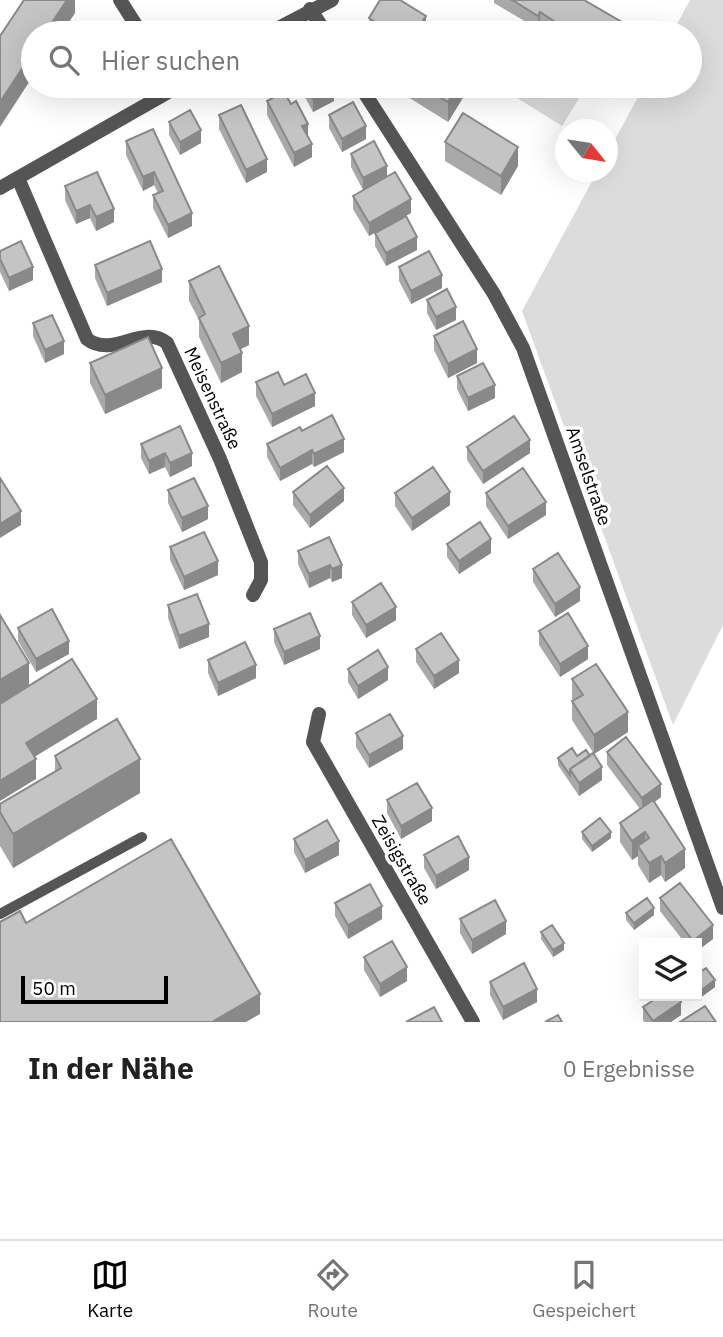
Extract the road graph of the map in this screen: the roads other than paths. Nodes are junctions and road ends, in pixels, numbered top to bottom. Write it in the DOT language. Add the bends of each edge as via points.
graph roads {
  1 [pos="120,0"];
  2 [pos="332,0"];
  3 [pos="310,9"];
  4 [pos="133,21"];
  5 [pos="290,21"];
  6 [pos="318,21"];
  7 [pos="156,98"];
  8 [pos="368,98"];
  9 [pos="18,178"];
  10 [pos="0,188"];
  11 [pos="253,595"];
  12 [pos="319,713"];
  13 [pos="142,837"];
  14 [pos="723,908"];
  15 [pos="0,915"];
  16 [pos="472,1022"];
  1 -- 4 [label="street"];
  2 -- 3 [label="street"];
  3 -- 5 [label="street"];
  3 -- 6 [label="street"];
  7 -- 9 [label="street"];
  8 -- 14 [label="street, Amselstraße" via="506,314 523,348"];
  9 -- 10 [label="street"];
  9 -- 11 [label="street, Meisenstraße" via="87,339 104,347 149,336 167,343 261,562 261,580"];
  12 -- 16 [label="street, Zeisigstraße" via="313,743"];
  13 -- 15 [label="lane"];
}
